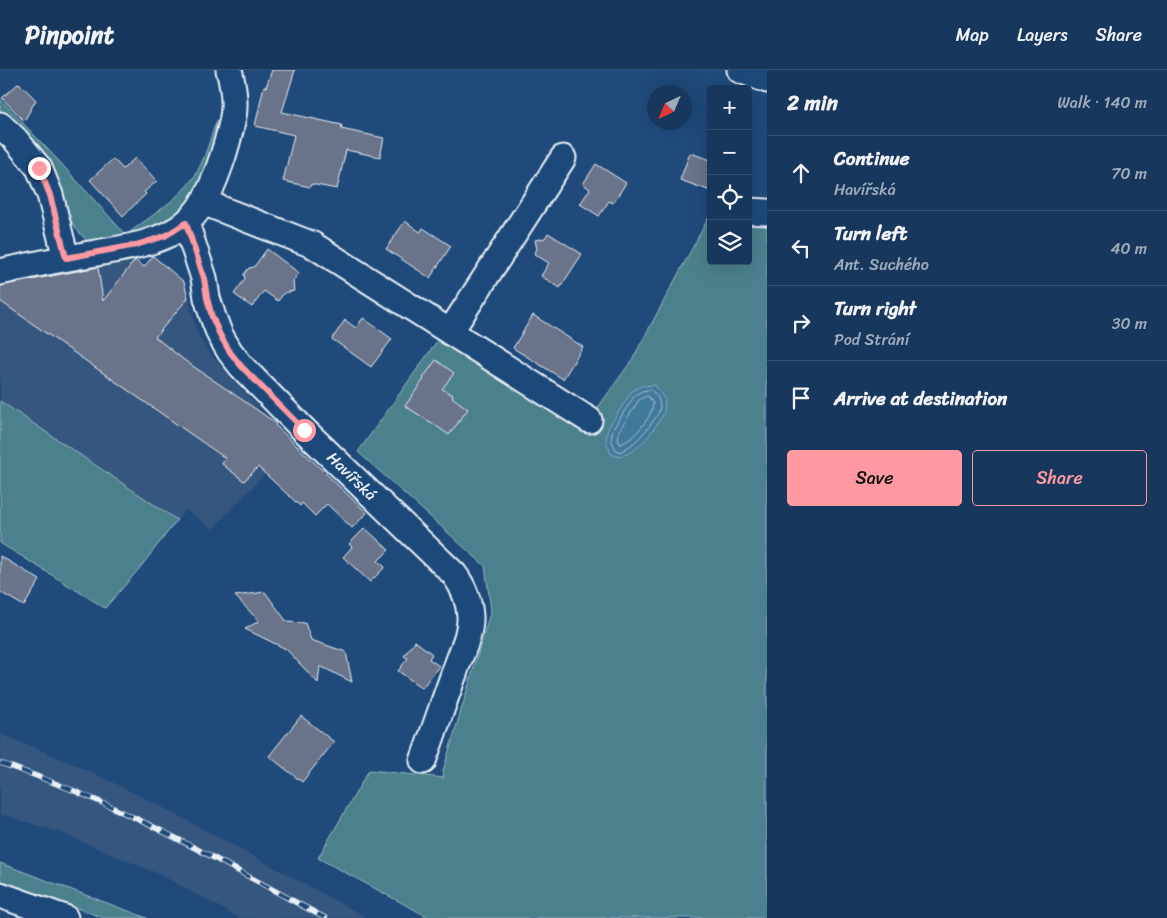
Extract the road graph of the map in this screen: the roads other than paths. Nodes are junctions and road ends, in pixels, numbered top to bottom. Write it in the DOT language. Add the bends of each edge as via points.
graph roads {
  1 [pos="229,70"];
  2 [pos="740,70"];
  3 [pos="767,80"];
  4 [pos="0,125"];
  5 [pos="563,158"];
  6 [pos="204,202"];
  7 [pos="752,211"];
  8 [pos="767,212"];
  9 [pos="186,223"];
  10 [pos="66,258"];
  11 [pos="0,272"];
  12 [pos="450,332"];
  13 [pos="590,420"];
  14 [pos="423,761"];
  15 [pos="0,895"];
  16 [pos="65,918"];
  1 -- 6 [label="street" via="234,116 220,166"];
  2 -- 3 [label="street"];
  4 -- 10 [label="street" via="39,168 50,195"];
  5 -- 12 [label="street"];
  6 -- 9 [label="street"];
  6 -- 12 [label="street" via="313,246"];
  7 -- 8 [label="street"];
  9 -- 10 [label="street" via="165,236 136,245"];
  9 -- 14 [label="street, Havířská" via="204,278 212,317 230,352 304,430 454,574 466,594 470,616 468,632"];
  10 -- 11 [label="street"];
  12 -- 13 [label="street"];
  15 -- 16 [label="street"];
}
